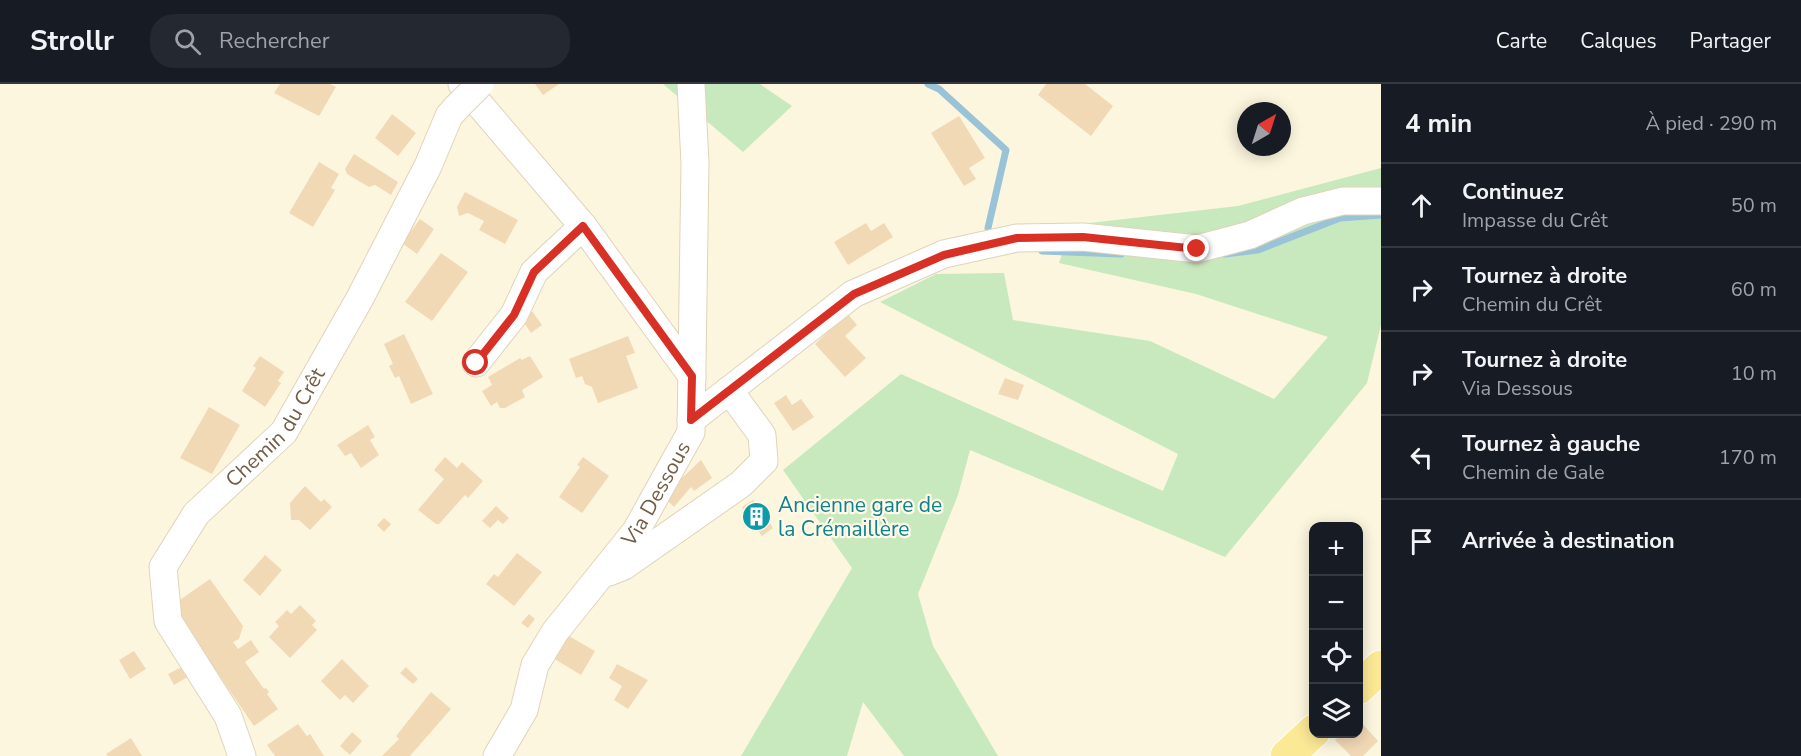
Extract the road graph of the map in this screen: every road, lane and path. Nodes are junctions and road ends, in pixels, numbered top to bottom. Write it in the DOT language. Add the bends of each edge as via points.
graph roads {
  1 [pos="480,84"];
  2 [pos="690,84"];
  3 [pos="459,96"];
  4 [pos="1381,201"];
  5 [pos="583,226"];
  6 [pos="476,363"];
  7 [pos="692,376"];
  8 [pos="729,390"];
  9 [pos="691,420"];
  10 [pos="600,576"];
  11 [pos="1381,667"];
  12 [pos="1363,684"];
  13 [pos="1309,736"];
  14 [pos="242,756"];
  15 [pos="497,756"];
  16 [pos="1287,756"];
  1 -- 3 [label="street, Chemin du Crêt, bridge"];
  2 -- 7 [label="street, Via Dessous" via="695,163"];
  3 -- 5 [label="street"];
  3 -- 14 [label="street, Chemin du Crêt" via="360,298 284,432 196,514 163,567 168,621 228,716"];
  4 -- 8 [label="street" via="1343,201 1303,211 1250,235 1197,249 1083,237 1017,238 944,255 854,294"];
  5 -- 6 [label="street" via="534,272 514,315"];
  5 -- 7 [label="street"];
  7 -- 9 [label="street, Via Dessous"];
  8 -- 9 [label="street"];
  8 -- 10 [label="street" via="762,435 764,461 741,484 624,566"];
  9 -- 10 [label="street, Via Dessous" via="691,432 636,531"];
  10 -- 15 [label="street, Via Dessous" via="555,632 535,665 524,710"];
  11 -- 12 [label="main road"];
  13 -- 16 [label="main road"];
}
